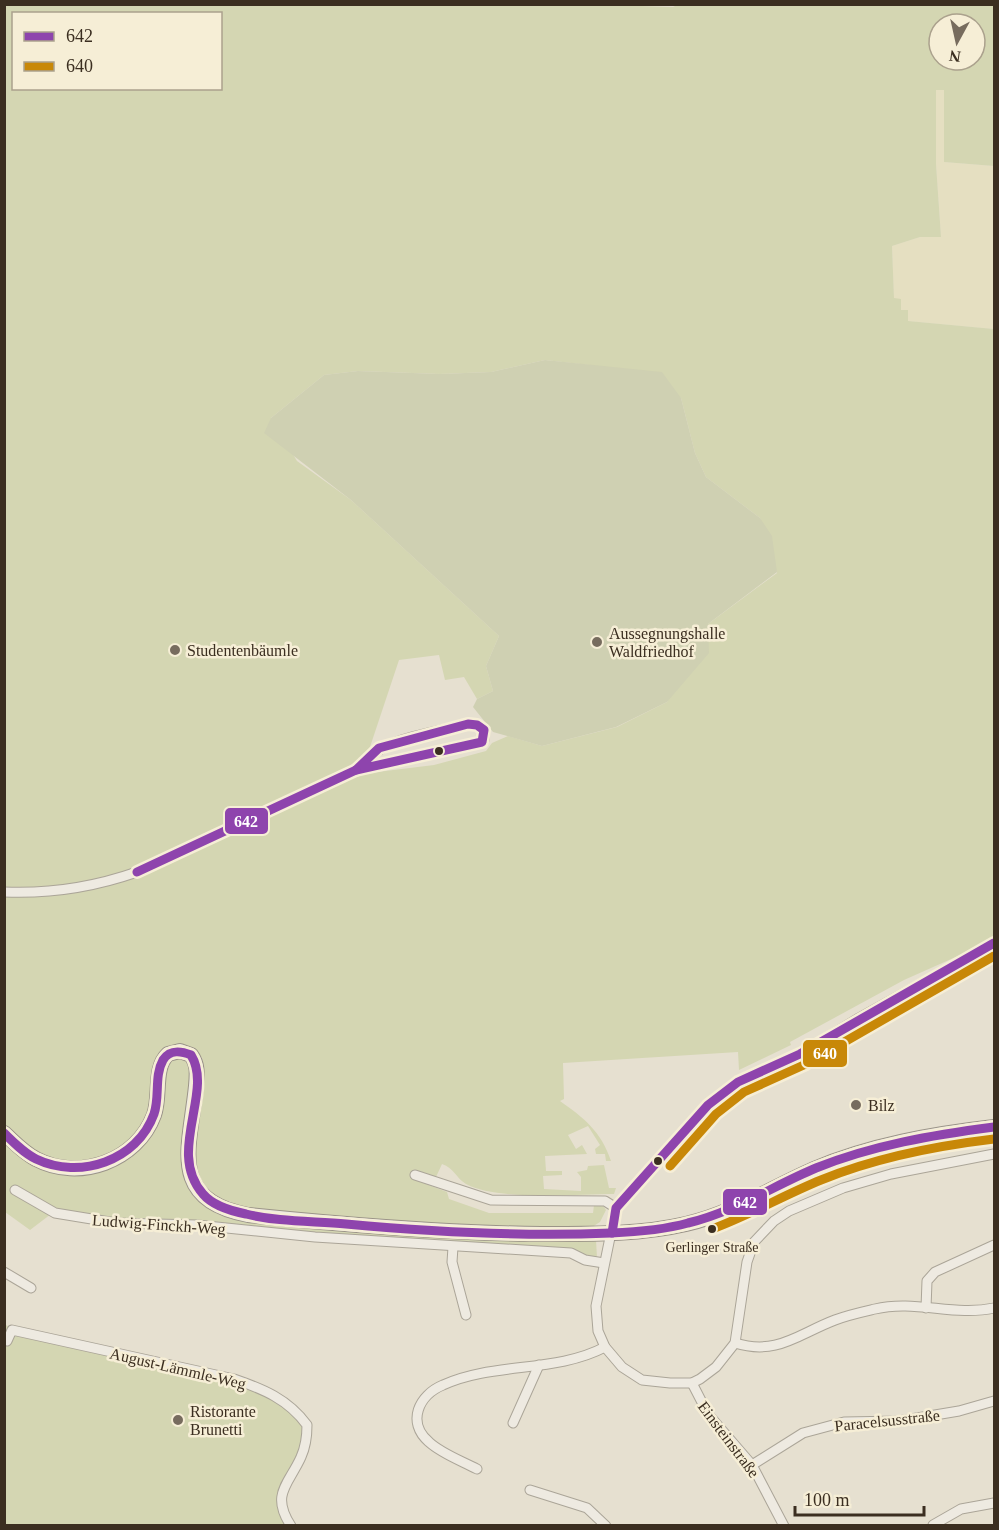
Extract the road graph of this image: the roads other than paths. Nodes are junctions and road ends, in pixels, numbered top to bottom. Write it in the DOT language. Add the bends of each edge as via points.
graph roads {
  1 [pos="356,770"];
  2 [pos="4,892"];
  3 [pos="994,943"];
  4 [pos="994,1127"];
  5 [pos="4,1133"];
  6 [pos="994,1154"];
  7 [pos="415,1176"];
  8 [pos="15,1190"];
  9 [pos="616,1208"];
  10 [pos="612,1233"];
  11 [pos="994,1245"];
  12 [pos="453,1247"];
  13 [pos="604,1263"];
  14 [pos="4,1272"];
  15 [pos="31,1288"];
  16 [pos="926,1308"];
  17 [pos="994,1308"];
  18 [pos="466,1315"];
  19 [pos="7,1341"];
  20 [pos="735,1343"];
  21 [pos="605,1347"];
  22 [pos="539,1365"];
  23 [pos="692,1383"];
  24 [pos="994,1401"];
  25 [pos="513,1423"];
  26 [pos="752,1465"];
  27 [pos="477,1469"];
  28 [pos="530,1490"];
  29 [pos="994,1503"];
  30 [pos="933,1525"];
  31 [pos="291,1526"];
  32 [pos="606,1526"];
  33 [pos="784,1526"];
  1 -- 1 [label="street" via="472,746 484,740 484,730 468,724 388,745"];
  1 -- 2 [label="street" via="128,875 74,889"];
  3 -- 9 [label="street" via="800,1054 738,1082 708,1105"];
  4 -- 10 [label="main road" via="915,1138 873,1149 813,1170 755,1200 708,1218 665,1228"];
  5 -- 10 [label="main road" via="34,1159 58,1167 84,1168 110,1161 133,1147 150,1125 158,1101 161,1066 168,1054 180,1051 191,1055 196,1068 189,1172 206,1200 223,1209 248,1215 407,1230"];
  6 -- 20 [label="street" via="891,1174 843,1188 774,1221 754,1242 747,1262"];
  7 -- 9 [label="street" via="491,1200 605,1201"];
  8 -- 12 [label="street, Ludwig-Finckh-Weg" via="55,1213 76,1218"];
  9 -- 10 [label="street"];
  10 -- 13 [label="street"];
  11 -- 16 [label="street" via="935,1272 927,1281"];
  12 -- 13 [label="street, Ludwig-Finckh-Weg" via="571,1253"];
  12 -- 18 [label="street" via="452,1262"];
  13 -- 21 [label="street" via="596,1313"];
  14 -- 15 [label="street"];
  16 -- 17 [label="street" via="976,1312"];
  16 -- 20 [label="street" via="878,1308 835,1320 782,1345 754,1349"];
  19 -- 31 [label="street, August-Lämmle-Weg" via="12,1330 234,1379 283,1400 307,1425 304,1450 282,1490 281,1500"];
  20 -- 23 [label="street" via="716,1367"];
  21 -- 22 [label="street" via="595,1353"];
  21 -- 23 [label="street" via="642,1380"];
  22 -- 25 [label="street"];
  22 -- 27 [label="street" via="465,1377 428,1393 420,1403 416,1425 423,1437"];
  23 -- 26 [label="street, Einsteinstraße" via="708,1414"];
  24 -- 26 [label="street, Paracelsusstraße" via="959,1412 899,1421 844,1422 803,1432"];
  26 -- 33 [label="street, Einsteinstraße"];
  28 -- 32 [label="street" via="587,1508"];
  29 -- 30 [label="street" via="961,1509"];
}
